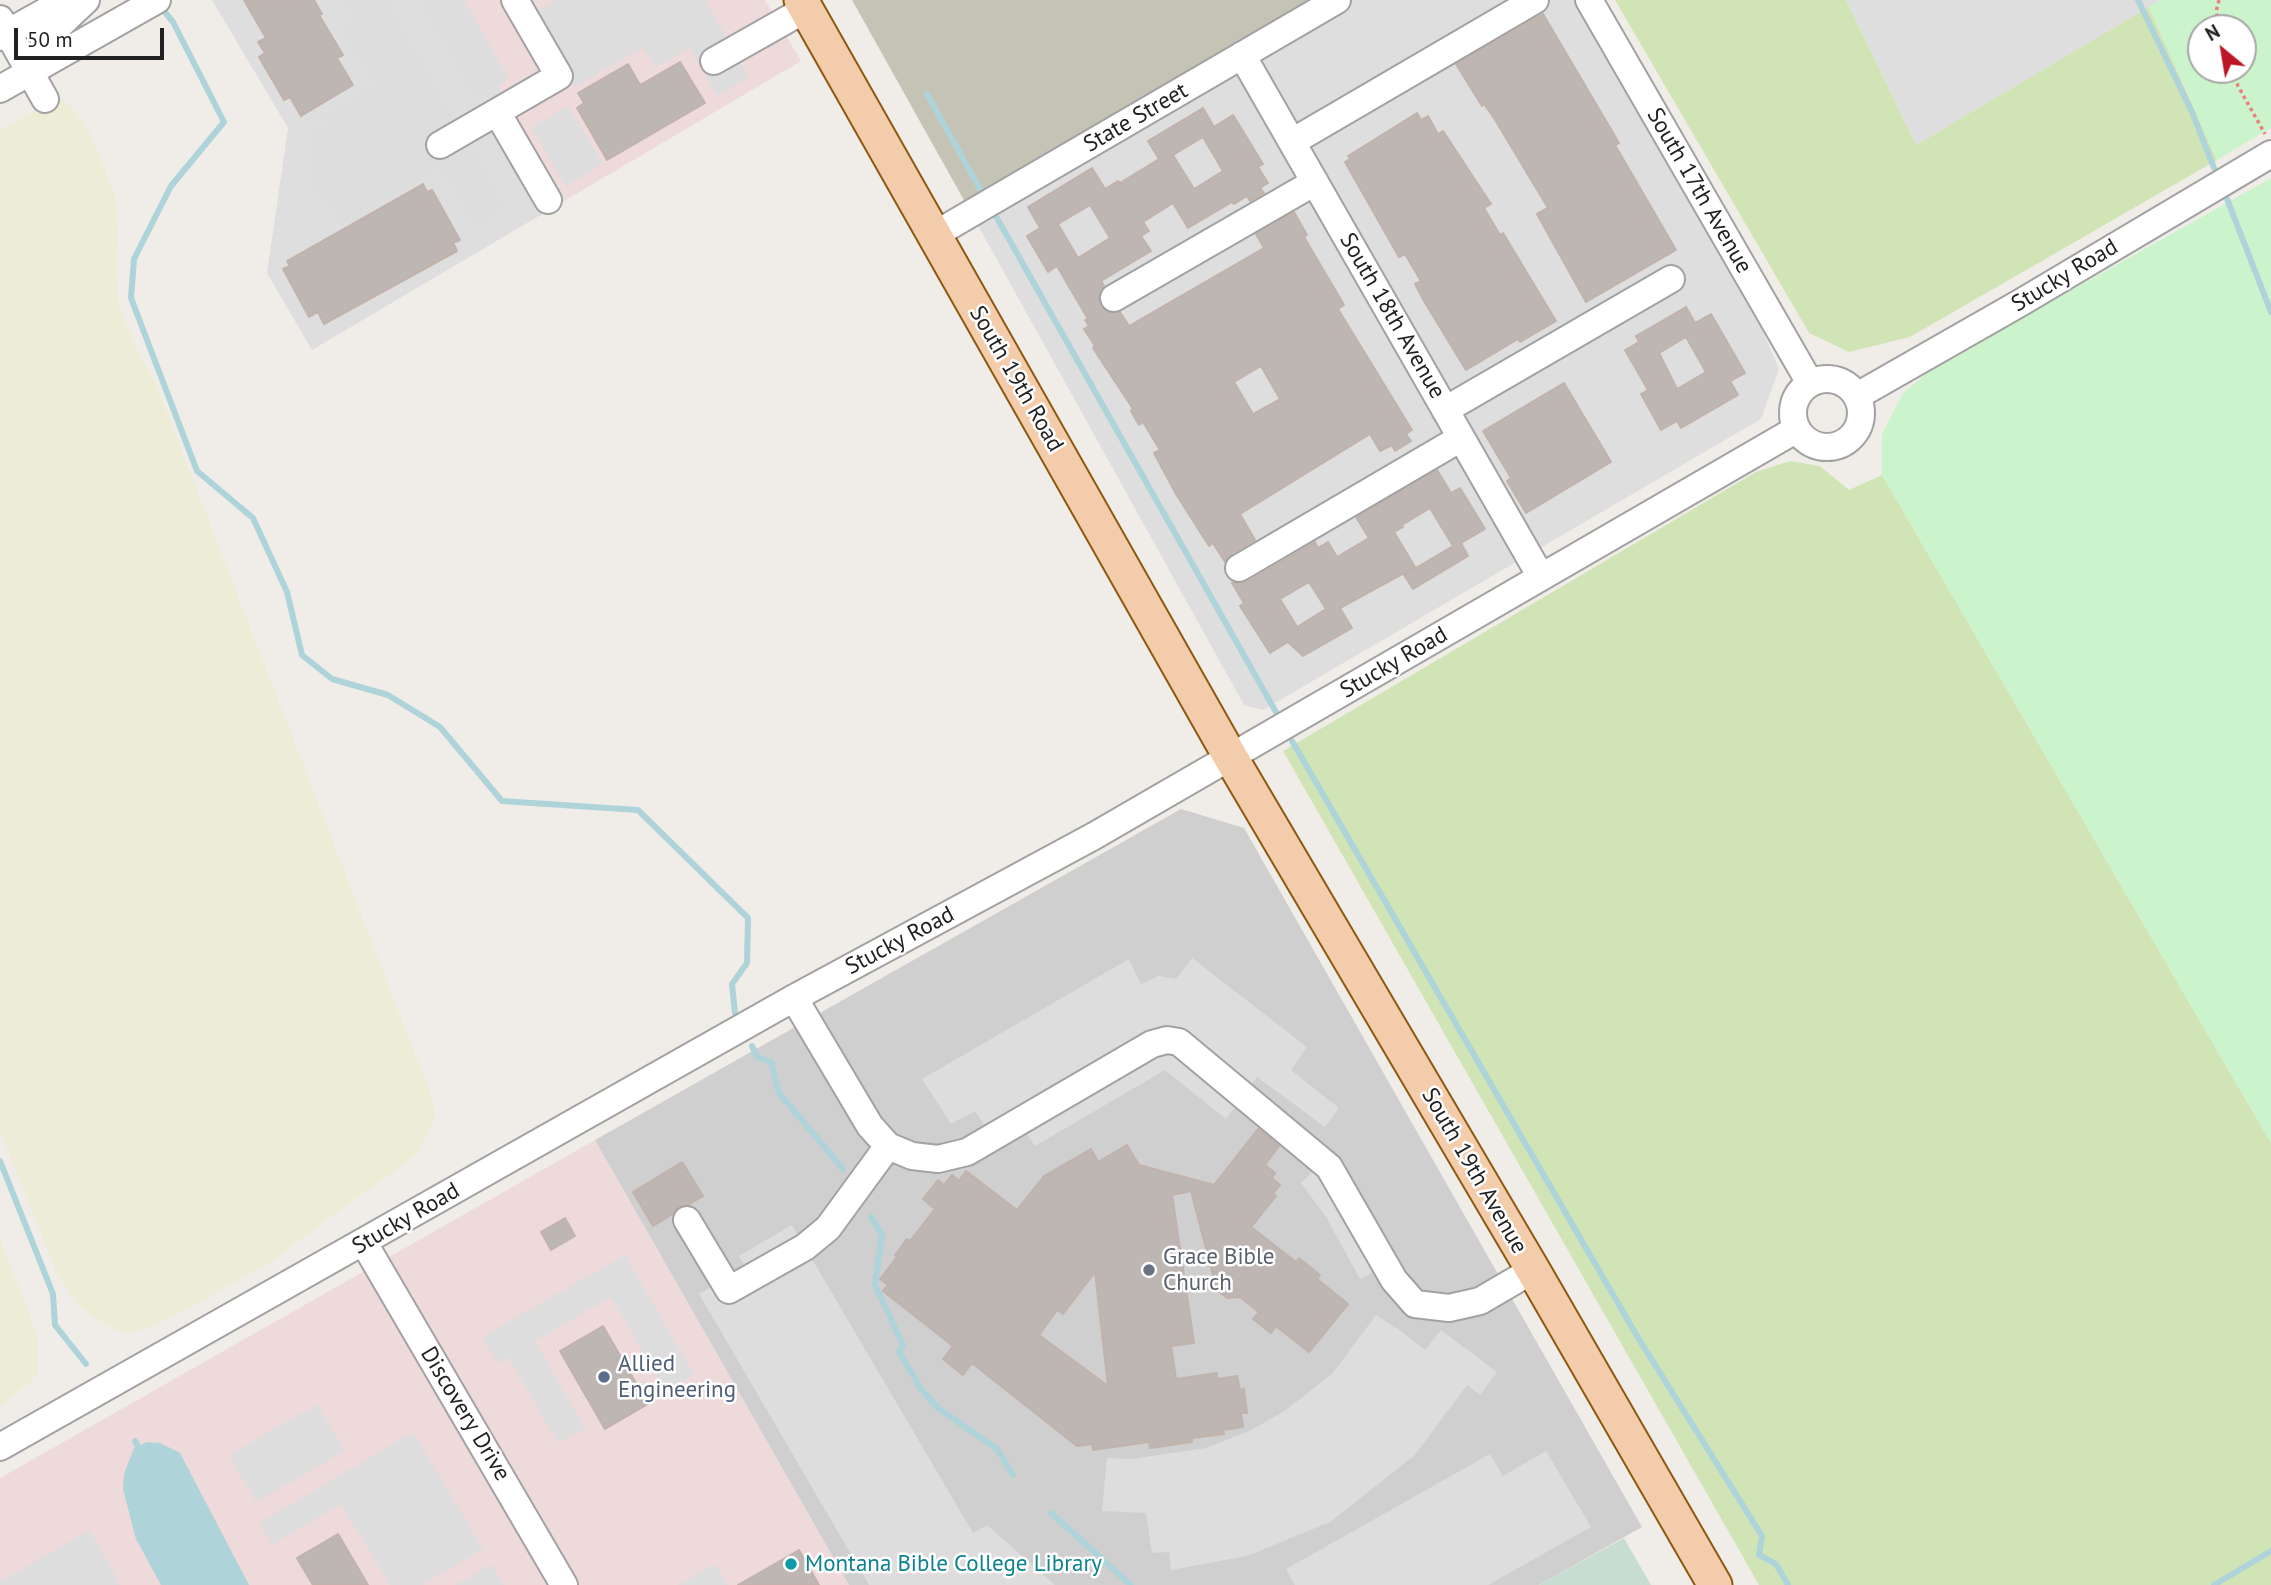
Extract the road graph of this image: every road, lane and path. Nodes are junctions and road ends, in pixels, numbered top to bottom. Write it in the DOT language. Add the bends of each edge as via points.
graph roads {
  1 [pos="66,0"];
  2 [pos="86,0"];
  3 [pos="157,0"];
  4 [pos="514,0"];
  5 [pos="1337,0"];
  6 [pos="1535,0"];
  7 [pos="1589,0"];
  8 [pos="804,4"];
  9 [pos="2,33"];
  10 [pos="1242,55"];
  11 [pos="714,61"];
  12 [pos="30,73"];
  13 [pos="2237,84"];
  14 [pos="0,89"];
  15 [pos="45,99"];
  16 [pos="497,112"];
  17 [pos="1292,142"];
  18 [pos="2271,144"];
  19 [pos="440,145"];
  20 [pos="2271,154"];
  21 [pos="1315,183"];
  22 [pos="548,201"];
  23 [pos="934,235"];
  24 [pos="1671,279"];
  25 [pos="1114,298"];
  26 [pos="1810,383"];
  27 [pos="1857,396"];
  28 [pos="1445,410"];
  29 [pos="1797,429"];
  30 [pos="1461,438"];
  31 [pos="1239,568"];
  32 [pos="1541,577"];
  33 [pos="1231,758"];
  34 [pos="794,998"];
  35 [pos="888,1146"];
  36 [pos="687,1220"];
  37 [pos="364,1242"];
  38 [pos="1533,1270"];
  39 [pos="0,1447"];
  40 [pos="564,1585"];
  41 [pos="1714,1585"];
  1 -- 9 [label="street"];
  2 -- 12 [label="street" via="49,35"];
  3 -- 12 [label="street"];
  4 -- 16 [label="street" via="559,76"];
  5 -- 10 [label="street, State Street"];
  6 -- 17 [label="street"];
  7 -- 26 [label="street, South 17th Avenue"];
  8 -- 11 [label="street"];
  8 -- 23 [label="main road, South 19th Road"];
  9 -- 12 [label="street"];
  10 -- 17 [label="street, South 18th Avenue"];
  10 -- 23 [label="street, State Street"];
  12 -- 14 [label="street"];
  12 -- 15 [label="street"];
  13 -- 18 [label="path"];
  16 -- 19 [label="street"];
  16 -- 22 [label="street"];
  17 -- 21 [label="street, South 18th Avenue"];
  20 -- 27 [label="street, Stucky Road"];
  21 -- 25 [label="street"];
  21 -- 28 [label="street, South 18th Avenue"];
  23 -- 33 [label="main road, South 19th Road"];
  24 -- 28 [label="street"];
  26 -- 27 [label="street" via="1834,380"];
  26 -- 29 [label="street" via="1794,406"];
  27 -- 29 [label="street" via="1860,420 1848,440 1826,447 1804,438"];
  28 -- 30 [label="street, South 18th Avenue"];
  29 -- 32 [label="street, Stucky Road"];
  30 -- 31 [label="street"];
  30 -- 32 [label="street, South 18th Avenue"];
  32 -- 33 [label="street, Stucky Road"];
  33 -- 34 [label="street, Stucky Road"];
  33 -- 38 [label="main road, South 19th Avenue"];
  34 -- 35 [label="street" via="870,1126"];
  34 -- 37 [label="street, Stucky Road"];
  35 -- 36 [label="street" via="828,1228 805,1247 729,1290"];
  35 -- 38 [label="street" via="912,1156 938,1159 967,1152 1152,1045 1179,1042 1329,1167 1394,1280 1415,1304 1449,1308 1480,1301"];
  37 -- 39 [label="street, Stucky Road"];
  37 -- 40 [label="street, Discovery Drive"];
  38 -- 41 [label="main road, South 19th Avenue"];
}
